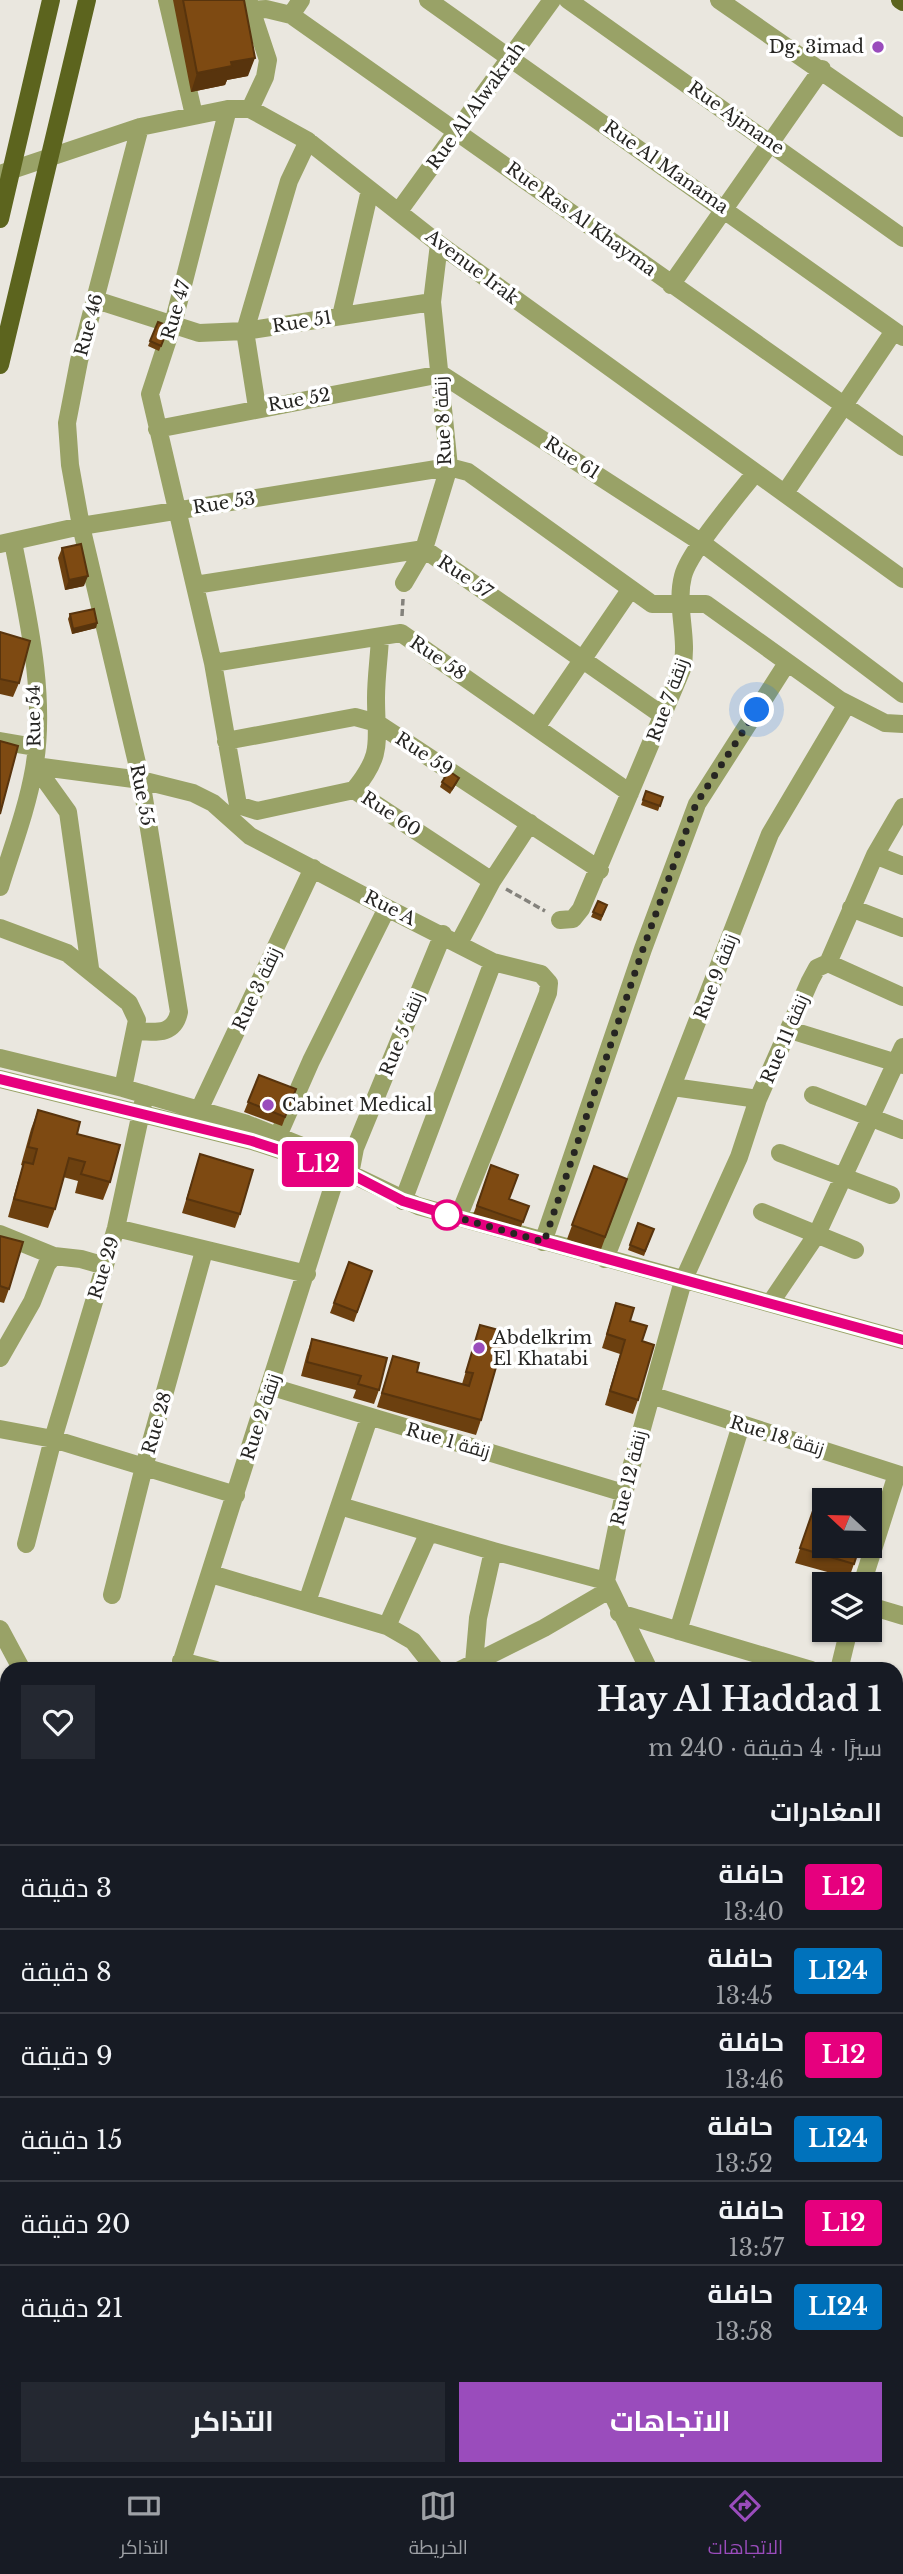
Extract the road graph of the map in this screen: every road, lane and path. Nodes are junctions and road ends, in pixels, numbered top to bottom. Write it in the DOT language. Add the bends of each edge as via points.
graph roads {
  1 [pos="51,0"];
  2 [pos="87,0"];
  3 [pos="167,0"];
  4 [pos="301,0"];
  5 [pos="428,0"];
  6 [pos="552,0"];
  7 [pos="568,0"];
  8 [pos="719,0"];
  9 [pos="250,5"];
  10 [pos="291,15"];
  11 [pos="512,58"];
  12 [pos="822,69"];
  13 [pos="229,109"];
  14 [pos="250,109"];
  15 [pos="194,115"];
  16 [pos="140,127"];
  17 [pos="903,128"];
  18 [pos="459,131"];
  19 [pos="308,141"];
  20 [pos="771,143"];
  21 [pos="50,160"];
  22 [pos="6,173"];
  23 [pos="370,190"];
  24 [pos="725,209"];
  25 [pos="399,211"];
  26 [pos="0,219"];
  27 [pos="903,238"];
  28 [pos="439,244"];
  29 [pos="671,285"];
  30 [pos="96,300"];
  31 [pos="432,302"];
  32 [pos="341,316"];
  33 [pos="173,324"];
  34 [pos="245,331"];
  35 [pos="899,334"];
  36 [pos="0,365"];
  37 [pos="441,374"];
  38 [pos="844,405"];
  39 [pos="257,407"];
  40 [pos="157,429"];
  41 [pos="903,447"];
  42 [pos="449,467"];
  43 [pos="755,473"];
  44 [pos="785,493"];
  45 [pos="179,510"];
  46 [pos="81,526"];
  47 [pos="6,543"];
  48 [pos="702,543"];
  49 [pos="424,548"];
  50 [pos="903,579"];
  51 [pos="404,583"];
  52 [pos="195,585"];
  53 [pos="630,590"];
  54 [pos="681,605"];
  55 [pos="401,633"];
  56 [pos="380,638"];
  57 [pos="582,657"];
  58 [pos="214,663"];
  59 [pos="787,663"];
  60 [pos="903,694"];
  61 [pos="847,704"];
  62 [pos="662,715"];
  63 [pos="377,723"];
  64 [pos="903,724"];
  65 [pos="537,726"];
  66 [pos="0,741"];
  67 [pos="226,741"];
  68 [pos="35,747"];
  69 [pos="35,766"];
  70 [pos="141,780"];
  71 [pos="354,790"];
  72 [pos="630,793"];
  73 [pos="903,807"];
  74 [pos="232,811"];
  75 [pos="530,822"];
  76 [pos="876,855"];
  77 [pos="903,866"];
  78 [pos="313,868"];
  79 [pos="600,870"];
  80 [pos="492,881"];
  81 [pos="0,887"];
  82 [pos="387,908"];
  83 [pos="851,908"];
  84 [pos="560,920"];
  85 [pos="0,928"];
  86 [pos="903,928"];
  87 [pos="443,934"];
  88 [pos="459,943"];
  89 [pos="494,962"];
  90 [pos="828,963"];
  91 [pos="90,968"];
  92 [pos="903,997"];
  93 [pos="790,1030"];
  94 [pos="135,1031"];
  95 [pos="0,1058"];
  96 [pos="901,1058"];
  97 [pos="0,1079"];
  98 [pos="673,1087"];
  99 [pos="123,1088"];
  100 [pos="813,1095"];
  101 [pos="758,1099"];
  102 [pos="143,1103"];
  103 [pos="199,1110"];
  104 [pos="870,1117"];
  105 [pos="903,1130"];
  106 [pos="278,1136"];
  107 [pos="780,1153"];
  108 [pos="344,1170"];
  109 [pos="843,1177"];
  110 [pos="891,1195"];
  111 [pos="403,1201"];
  112 [pos="762,1212"];
  113 [pos="458,1218"];
  114 [pos="116,1228"];
  115 [pos="0,1234"];
  116 [pos="817,1234"];
  117 [pos="544,1242"];
  118 [pos="855,1250"];
  119 [pos="204,1251"];
  120 [pos="54,1256"];
  121 [pos="605,1259"];
  122 [pos="105,1266"];
  123 [pos="306,1274"];
  124 [pos="683,1281"];
  125 [pos="771,1301"];
  126 [pos="903,1340"];
  127 [pos="0,1358"];
  128 [pos="272,1387"];
  129 [pos="651,1395"];
  130 [pos="369,1418"];
  131 [pos="740,1425"];
  132 [pos="0,1429"];
  133 [pos="53,1439"];
  134 [pos="144,1467"];
  135 [pos="900,1475"];
  136 [pos="624,1493"];
  137 [pos="236,1495"];
  138 [pos="340,1506"];
  139 [pos="429,1532"];
  140 [pos="26,1544"];
  141 [pos="493,1551"];
  142 [pos="866,1572"];
  143 [pos="211,1574"];
  144 [pos="607,1586"];
  145 [pos="112,1595"];
  146 [pos="307,1602"];
  147 [pos="882,1610"];
  148 [pos="620,1613"];
  149 [pos="903,1616"];
  150 [pos="387,1626"];
  151 [pos="0,1629"];
  152 [pos="678,1630"];
  153 [pos="846,1642"];
  154 [pos="18,1662"];
  155 [pos="181,1662"];
  156 [pos="430,1662"];
  157 [pos="468,1662"];
  158 [pos="476,1662"];
  159 [pos="645,1662"];
  160 [pos="784,1662"];
  161 [pos="841,1662"];
  1 -- 22 [label="main road"];
  2 -- 21 [label="main road"];
  3 -- 15 [label="street"];
  4 -- 10 [label="street"];
  5 -- 11 [label="street, Rue Al Manama"];
  6 -- 11 [label="street, Rue Al Alwakrah"];
  7 -- 20 [label="street, Rue Ajmane"];
  8 -- 12 [label="street"];
  9 -- 10 [label="street, Rue Ras Al Khayma"];
  9 -- 14 [label="street" via="268,60"];
  10 -- 18 [label="street, Rue Ras Al Khayma"];
  11 -- 18 [label="street, Rue Al Alwakrah"];
  11 -- 24 [label="street, Rue Al Manama"];
  12 -- 17 [label="street"];
  12 -- 20 [label="street"];
  13 -- 14 [label="street, Avenue Irak"];
  13 -- 15 [label="street, Avenue Irak"];
  13 -- 33 [label="street, Rue 47"];
  14 -- 19 [label="street, Avenue Irak"];
  15 -- 16 [label="street, Avenue Irak"];
  16 -- 21 [label="street, Avenue Irak"];
  16 -- 30 [label="street, Rue 46"];
  18 -- 25 [label="street, Rue Al Alwakrah"];
  18 -- 29 [label="street, Rue Ras Al Khayma"];
  19 -- 23 [label="street, Avenue Irak"];
  19 -- 34 [label="street" via="289,181"];
  20 -- 24 [label="street"];
  20 -- 27 [label="street, Rue Ajmane"];
  21 -- 22 [label="street, Avenue Irak"];
  21 -- 36 [label="main road"];
  22 -- 26 [label="main road"];
  23 -- 25 [label="street, Avenue Irak"];
  23 -- 32 [label="street"];
  24 -- 29 [label="street"];
  24 -- 35 [label="street, Rue Al Manama"];
  25 -- 28 [label="street, Avenue Irak"];
  28 -- 31 [label="street, Rue 8 زنقة"];
  28 -- 43 [label="street, Avenue Irak"];
  29 -- 38 [label="street, Rue Ras Al Khayma"];
  30 -- 33 [label="street, Rue 51"];
  30 -- 46 [label="street, Rue 46" via="67,423"];
  31 -- 32 [label="street, Rue 51"];
  31 -- 37 [label="street, Rue 8 زنقة"];
  32 -- 34 [label="street, Rue 51"];
  33 -- 34 [label="street, Rue 51" via="199,333"];
  33 -- 40 [label="street, Rue 47" via="151,385"];
  34 -- 39 [label="street"];
  35 -- 38 [label="street"];
  37 -- 39 [label="street, Rue 52"];
  37 -- 42 [label="street, Rue 8 زنقة"];
  37 -- 48 [label="street, Rue 61"];
  38 -- 41 [label="street, Rue Ras Al Khayma"];
  38 -- 44 [label="street"];
  39 -- 40 [label="street, Rue 52"];
  40 -- 45 [label="street, Rue 47"];
  42 -- 45 [label="street, Rue 53"];
  42 -- 49 [label="street, Rue 8 زنقة"];
  42 -- 53 [label="street" via="468,472"];
  43 -- 44 [label="street, Avenue Irak"];
  43 -- 48 [label="street, Rue 7 زنقة"];
  44 -- 50 [label="street, Avenue Irak"];
  45 -- 46 [label="street, Rue 53"];
  45 -- 52 [label="street, Rue 47"];
  46 -- 47 [label="street, Rue 53"];
  46 -- 70 [label="street, Rue 55"];
  47 -- 68 [label="street, Rue 54" via="28,622 37,714"];
  48 -- 54 [label="street, Rue 7 زنقة" via="682,576"];
  48 -- 60 [label="street, Rue 61"];
  49 -- 51 [label="street, Rue 8 زنقة"];
  49 -- 52 [label="street, Rue 57"];
  49 -- 57 [label="street, Rue 57"];
  51 -- 55 [label="path"];
  52 -- 58 [label="street, Rue 47"];
  53 -- 54 [label="street" via="652,604"];
  53 -- 57 [label="street"];
  54 -- 59 [label="street" via="706,604"];
  54 -- 62 [label="street, Rue 7 زنقة" via="687,649"];
  55 -- 56 [label="street, Rue 58"];
  55 -- 65 [label="street, Rue 58"];
  56 -- 58 [label="street, Rue 58"];
  56 -- 63 [label="street"];
  57 -- 62 [label="street, Rue 57"];
  57 -- 65 [label="street"];
  58 -- 67 [label="street, Rue 47"];
  59 -- 61 [label="street"];
  59 -- 117 [label="street" via="696,804"];
  61 -- 64 [label="street" via="885,723"];
  61 -- 98 [label="street, Rue 9 زنقة" via="770,834"];
  62 -- 72 [label="street, Rue 7 زنقة"];
  63 -- 67 [label="street, Rue 59" via="355,718"];
  63 -- 71 [label="street" via="375,757"];
  63 -- 75 [label="street, Rue 59"];
  65 -- 72 [label="street, Rue 58"];
  66 -- 68 [label="street"];
  67 -- 74 [label="street, Rue 47"];
  68 -- 69 [label="street, Rue 54"];
  69 -- 70 [label="street, Rue A"];
  69 -- 81 [label="street, Rue 54"];
  69 -- 91 [label="street" via="68,812"];
  70 -- 74 [label="street, Rue A" via="193,793"];
  70 -- 94 [label="street, Rue 55" via="179,1012 175,1025 167,1031"];
  71 -- 74 [label="street, Rue 60" via="257,811"];
  71 -- 80 [label="street, Rue 60"];
  72 -- 79 [label="street, Rue 7 زنقة"];
  73 -- 76 [label="street, Rue 11 زنقة"];
  74 -- 78 [label="street, Rue A" via="250,835"];
  75 -- 79 [label="street, Rue 59"];
  75 -- 80 [label="street"];
  76 -- 77 [label="street"];
  76 -- 83 [label="street, Rue 11 زنقة"];
  78 -- 82 [label="street, Rue A"];
  78 -- 103 [label="street, Rue 3 زنقة"];
  79 -- 84 [label="street, Rue 7 زنقة" via="578,915"];
  80 -- 84 [label="path"];
  80 -- 88 [label="street"];
  82 -- 87 [label="street, Rue A"];
  82 -- 106 [label="street"];
  83 -- 86 [label="street"];
  83 -- 90 [label="street, Rue 11 زنقة"];
  85 -- 91 [label="street" via="45,942"];
  87 -- 88 [label="street, Rue A"];
  87 -- 108 [label="street, Rue 5 زنقة"];
  88 -- 89 [label="street, Rue A"];
  89 -- 111 [label="street"];
  89 -- 113 [label="street, Rue A" via="541,974 549,984 548,993"];
  90 -- 92 [label="street"];
  90 -- 93 [label="street, Rue 11 زنقة" via="817,968"];
  91 -- 94 [label="street" via="129,1003 137,1020"];
  93 -- 96 [label="street"];
  93 -- 101 [label="street, Rue 11 زنقة"];
  94 -- 99 [label="street"];
  95 -- 99 [label="street"];
  96 -- 104 [label="street"];
  97 -- 102 [label="street"];
  98 -- 101 [label="street"];
  98 -- 121 [label="street, Rue 9 زنقة"];
  99 -- 102 [label="street"];
  100 -- 104 [label="street"];
  101 -- 124 [label="street, Rue 11 زنقة" via="739,1157"];
  102 -- 103 [label="street"];
  102 -- 108 [label="street"];
  102 -- 114 [label="street, Rue 29"];
  103 -- 106 [label="street"];
  104 -- 105 [label="street"];
  104 -- 109 [label="street"];
  106 -- 108 [label="street"];
  107 -- 109 [label="street"];
  108 -- 111 [label="street"];
  108 -- 123 [label="street, Rue 2 زنقة"];
  109 -- 110 [label="street"];
  109 -- 116 [label="street"];
  111 -- 113 [label="street"];
  112 -- 116 [label="street"];
  113 -- 117 [label="street"];
  114 -- 119 [label="street"];
  114 -- 122 [label="street, Rue 29"];
  115 -- 120 [label="street"];
  116 -- 118 [label="street"];
  116 -- 125 [label="street"];
  117 -- 121 [label="street"];
  119 -- 123 [label="street"];
  119 -- 134 [label="street, Rue 28"];
  120 -- 122 [label="street"];
  120 -- 127 [label="street"];
  121 -- 124 [label="street"];
  122 -- 133 [label="street, Rue 29"];
  123 -- 128 [label="street, Rue 2 زنقة"];
  124 -- 125 [label="street"];
  124 -- 129 [label="street, Rue 12 زنقة"];
  125 -- 126 [label="street"];
  128 -- 130 [label="street, Rue 1 زنقة"];
  128 -- 137 [label="street, Rue 2 زنقة"];
  129 -- 131 [label="street, Rue 18 زنقة"];
  129 -- 136 [label="street, Rue 12 زنقة"];
  130 -- 136 [label="street, Rue 1 زنقة"];
  130 -- 138 [label="street"];
  131 -- 135 [label="street, Rue 18 زنقة"];
  131 -- 152 [label="street"];
  132 -- 133 [label="street"];
  133 -- 134 [label="street"];
  133 -- 140 [label="street, Rue 29"];
  134 -- 137 [label="street"];
  134 -- 145 [label="street, Rue 28"];
  135 -- 142 [label="street"];
  136 -- 144 [label="street, Rue 12 زنقة"];
  137 -- 143 [label="street, Rue 2 زنقة"];
  138 -- 139 [label="street"];
  138 -- 146 [label="street"];
  139 -- 141 [label="street"];
  139 -- 150 [label="street"];
  141 -- 144 [label="street"];
  141 -- 157 [label="street"];
  143 -- 146 [label="street"];
  143 -- 155 [label="street, Rue 2 زنقة"];
  144 -- 148 [label="street"];
  144 -- 158 [label="street"];
  146 -- 150 [label="street"];
  147 -- 149 [label="street"];
  148 -- 152 [label="street"];
  148 -- 159 [label="street"];
  150 -- 156 [label="street" via="413,1641"];
  151 -- 154 [label="street"];
  152 -- 160 [label="street"];
  153 -- 161 [label="street"];
}
